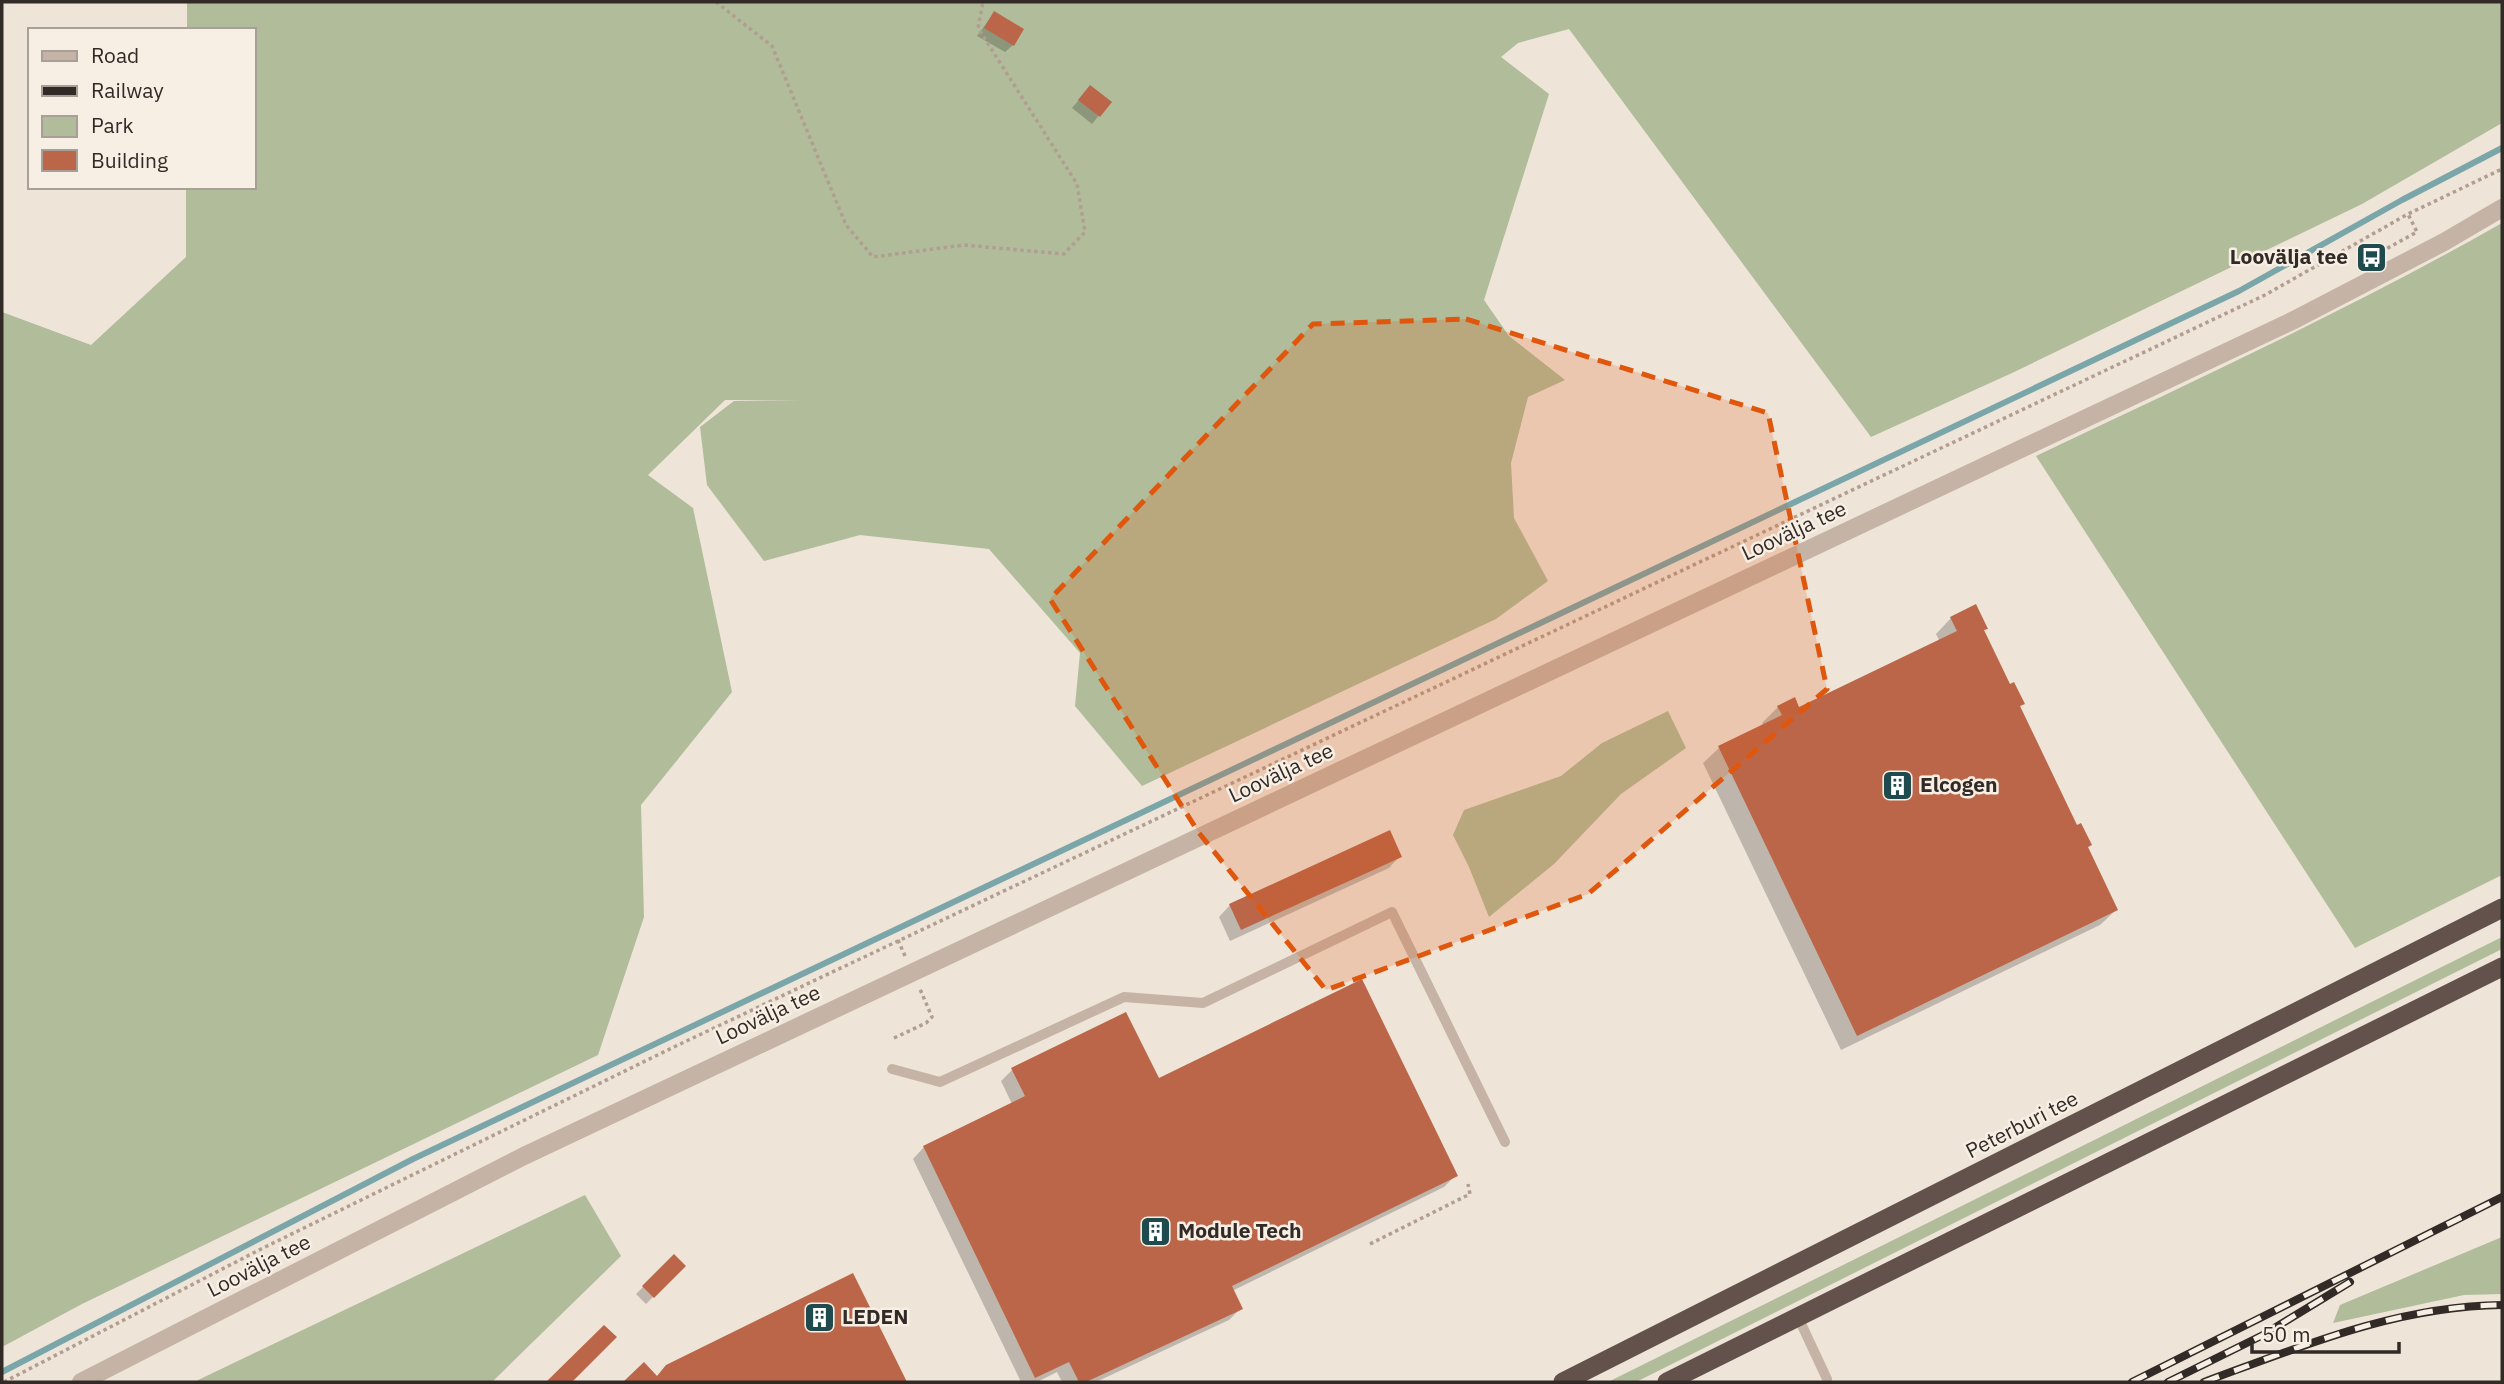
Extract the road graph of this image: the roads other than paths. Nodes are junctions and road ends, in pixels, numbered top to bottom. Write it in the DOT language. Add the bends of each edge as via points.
graph roads {
  1 [pos="2502,208"];
  2 [pos="2502,908"];
  3 [pos="2502,967"];
  4 [pos="892,1069"];
  5 [pos="1505,1142"];
  6 [pos="1798,1317"];
  7 [pos="1827,1380"];
  8 [pos="81,1382"];
  9 [pos="1563,1382"];
  10 [pos="1667,1382"];
  1 -- 8 [label="street, Loovälja tee" via="2294,320 910,967 524,1156"];
  2 -- 9 [label="highway, Peterburi tee"];
  3 -- 6 [label="highway"];
  4 -- 5 [label="lane" via="940,1082 1124,997 1203,1003 1392,912"];
  6 -- 7 [label="lane"];
  6 -- 10 [label="highway"];
}
